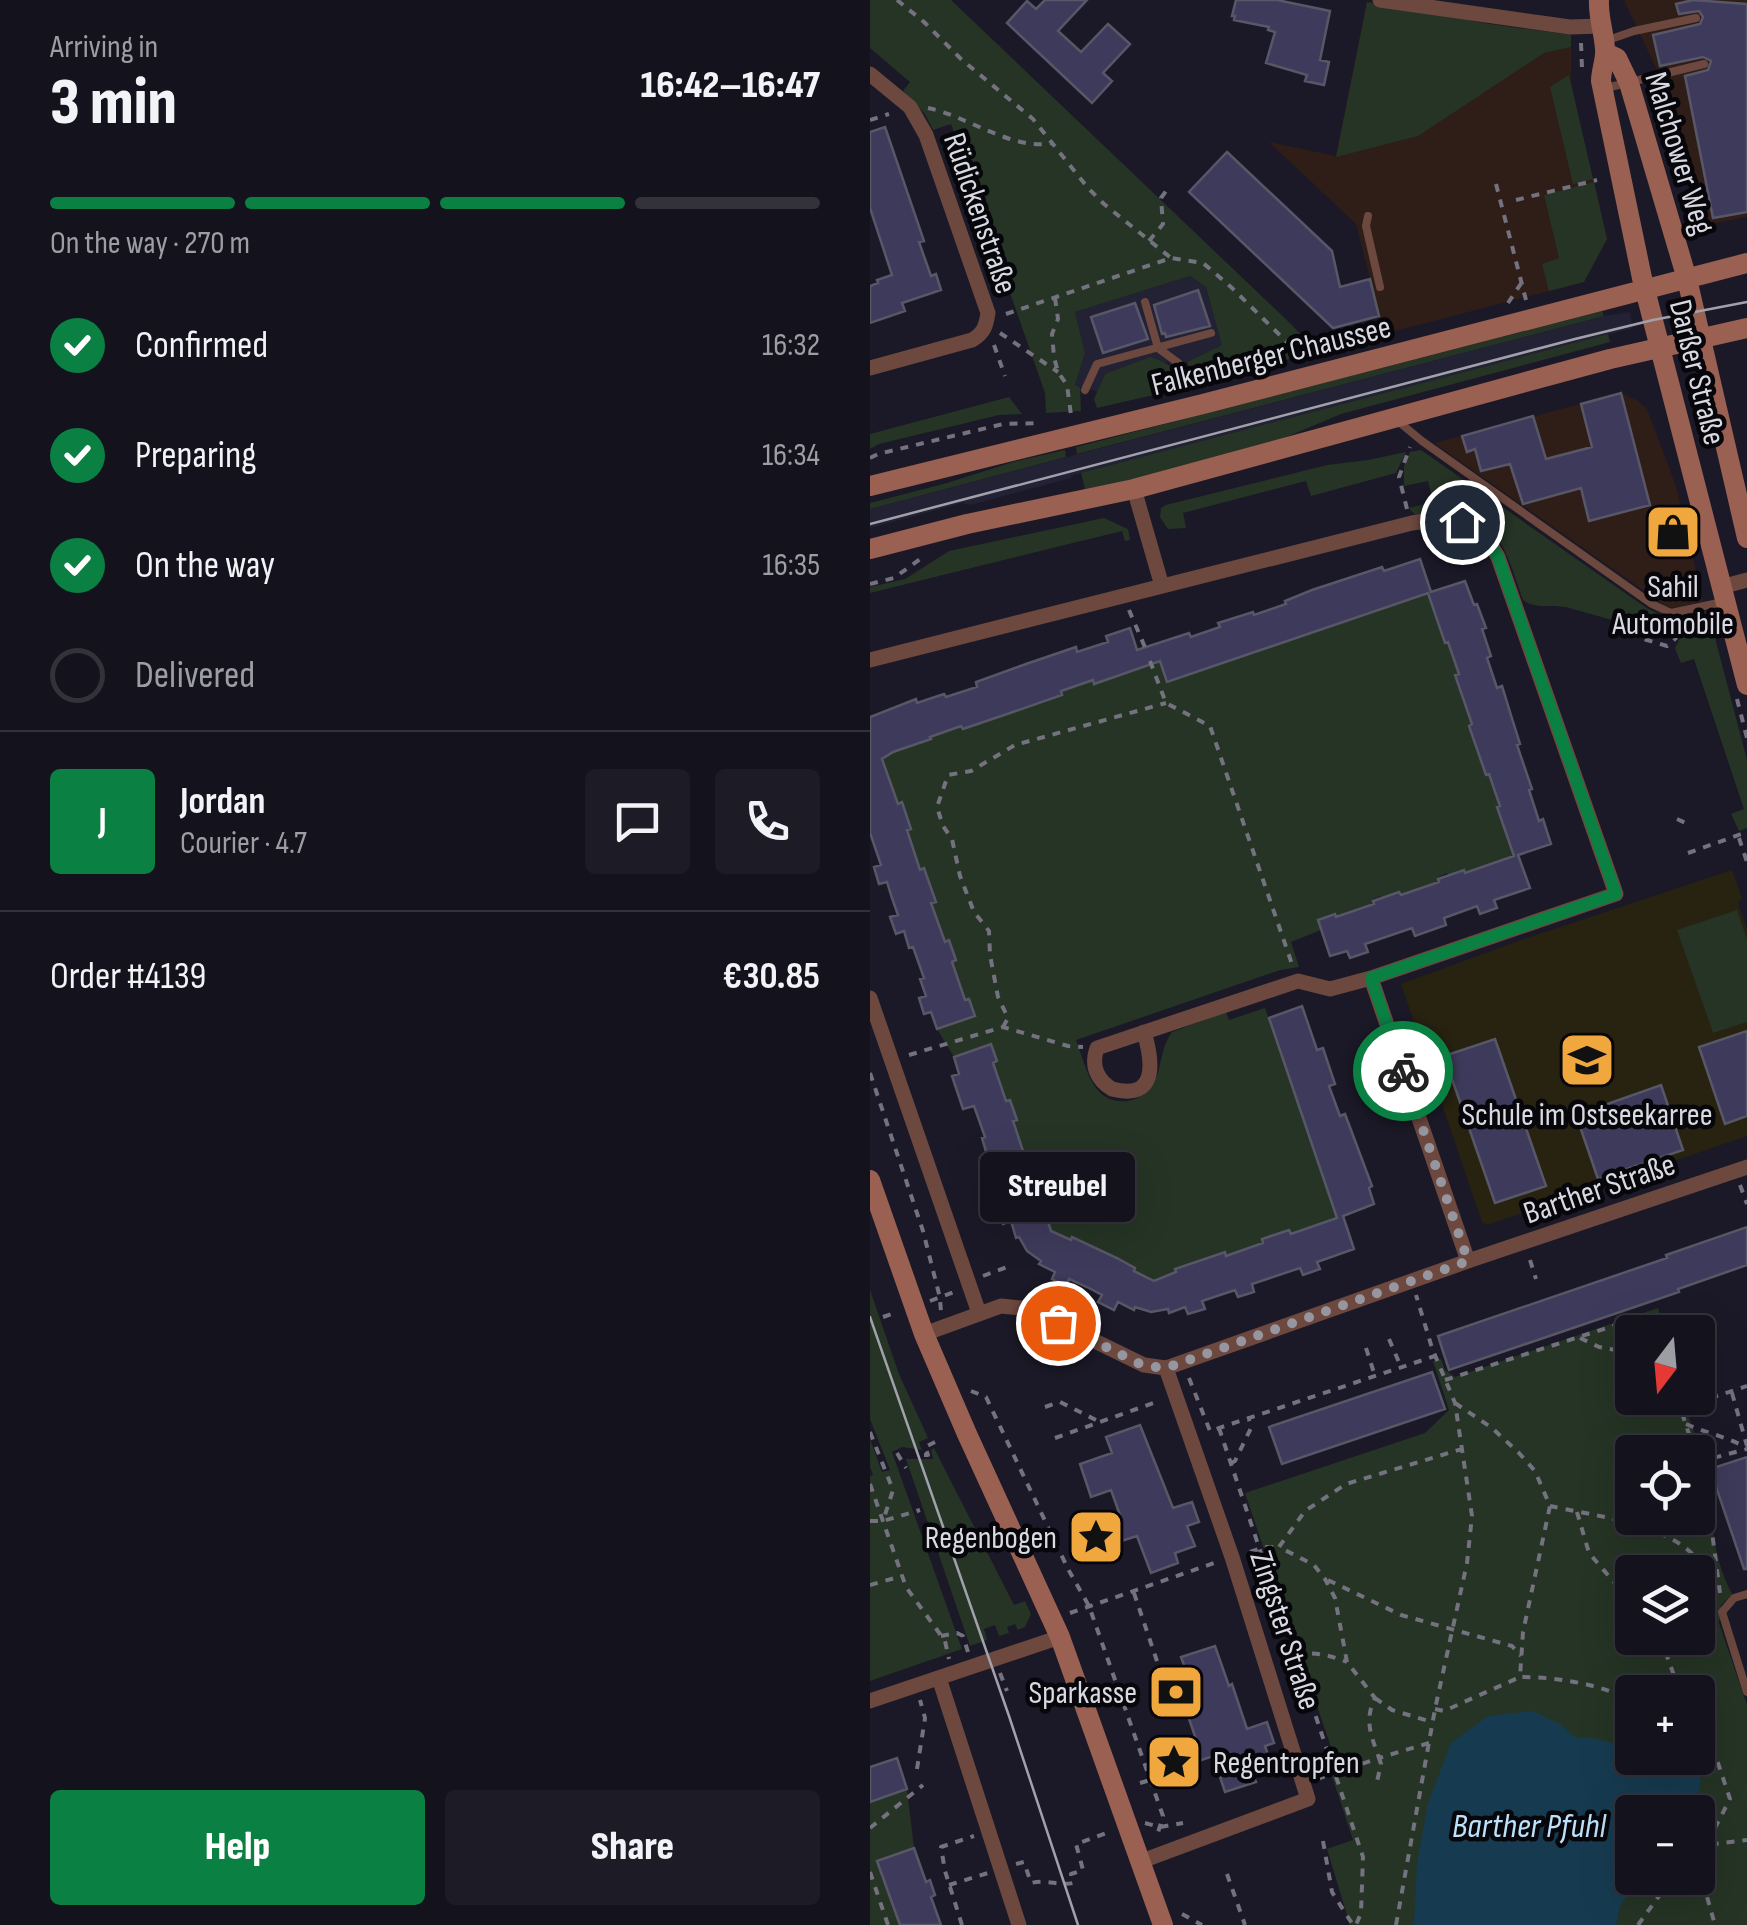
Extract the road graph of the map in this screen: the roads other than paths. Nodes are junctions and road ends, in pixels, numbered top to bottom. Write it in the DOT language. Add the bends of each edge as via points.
graph roads {
  1 [pos="1380,0"];
  2 [pos="1599,0"];
  3 [pos="1696,18"];
  4 [pos="1603,40"];
  5 [pos="1704,64"];
  6 [pos="870,74"];
  7 [pos="1629,82"];
  8 [pos="1603,88"];
  9 [pos="1368,216"];
  10 [pos="1747,263"];
  11 [pos="1687,278"];
  12 [pos="1380,287"];
  13 [pos="1645,289"];
  14 [pos="1145,302"];
  15 [pos="1747,328"];
  16 [pos="1211,334"];
  17 [pos="1702,339"];
  18 [pos="1158,348"];
  19 [pos="1660,348"];
  20 [pos="1181,365"];
  21 [pos="870,368"];
  22 [pos="1085,390"];
  23 [pos="1395,419"];
  24 [pos="870,486"];
  25 [pos="1134,490"];
  26 [pos="1747,538"];
  27 [pos="870,549"];
  28 [pos="1747,580"];
  29 [pos="1162,586"];
  30 [pos="1723,594"];
  31 [pos="870,660"];
  32 [pos="1747,685"];
  33 [pos="1371,978"];
  34 [pos="870,998"];
  35 [pos="1144,1032"];
  36 [pos="1747,1166"];
  37 [pos="870,1180"];
  38 [pos="1468,1261"];
  39 [pos="978,1313"];
  40 [pos="933,1331"];
  41 [pos="1166,1368"];
  42 [pos="1747,1594"];
  43 [pos="1060,1637"];
  44 [pos="938,1678"];
  45 [pos="1747,1692"];
  46 [pos="870,1701"];
  47 [pos="1147,1859"];
  48 [pos="1169,1917"];
  49 [pos="1019,1925"];
  1 -- 4 [label="street" via="1570,27"];
  2 -- 4 [label="main road, Malchower Weg"];
  3 -- 4 [label="lane"];
  4 -- 7 [label="main road, Malchower Weg"];
  4 -- 8 [label="main road, Malchower Weg"];
  5 -- 7 [label="lane"];
  6 -- 21 [label="street, Rüdickenstraße" via="910,108 926,135 992,319 972,340"];
  7 -- 8 [label="lane"];
  7 -- 11 [label="main road, Malchower Weg"];
  8 -- 13 [label="main road, Malchower Weg"];
  9 -- 12 [label="lane"];
  10 -- 11 [label="main road, Falkenberger Chaussee"];
  11 -- 13 [label="main road, Falkenberger Chaussee"];
  11 -- 17 [label="main road, Darßer Straße"];
  13 -- 19 [label="main road, Darßer Straße"];
  13 -- 24 [label="main road, Falkenberger Chaussee"];
  14 -- 18 [label="lane"];
  15 -- 17 [label="main road"];
  16 -- 18 [label="lane"];
  17 -- 19 [label="main road"];
  17 -- 26 [label="main road, Darßer Straße"];
  18 -- 20 [label="lane"];
  18 -- 22 [label="lane" via="1097,364"];
  19 -- 23 [label="main road"];
  19 -- 30 [label="main road, Darßer Straße"];
  23 -- 25 [label="main road"];
  23 -- 30 [label="lane" via="1638,595 1671,612"];
  25 -- 27 [label="main road"];
  25 -- 29 [label="street"];
  28 -- 30 [label="street"];
  29 -- 31 [label="street"];
  29 -- 33 [label="street" via="1442,518 1480,531 1498,557 1616,894"];
  30 -- 32 [label="main road, Darßer Straße"];
  33 -- 35 [label="street" via="1330,990 1298,980"];
  33 -- 38 [label="street"];
  34 -- 39 [label="street"];
  35 -- 35 [label="street" via="1097,1048 1094,1065 1112,1089 1143,1085 1151,1067"];
  36 -- 38 [label="street, Barther Straße"];
  37 -- 40 [label="main road" via="914,1307"];
  38 -- 41 [label="street, Barther Straße"];
  39 -- 40 [label="street"];
  39 -- 41 [label="street" via="1001,1306 1029,1309 1144,1366"];
  40 -- 43 [label="main road" via="967,1434"];
  41 -- 47 [label="street, Zingster Straße" via="1308,1799"];
  42 -- 45 [label="lane" via="1722,1612"];
  43 -- 44 [label="street"];
  43 -- 47 [label="main road"];
  44 -- 46 [label="street"];
  44 -- 49 [label="street"];
  47 -- 48 [label="main road"];
}
